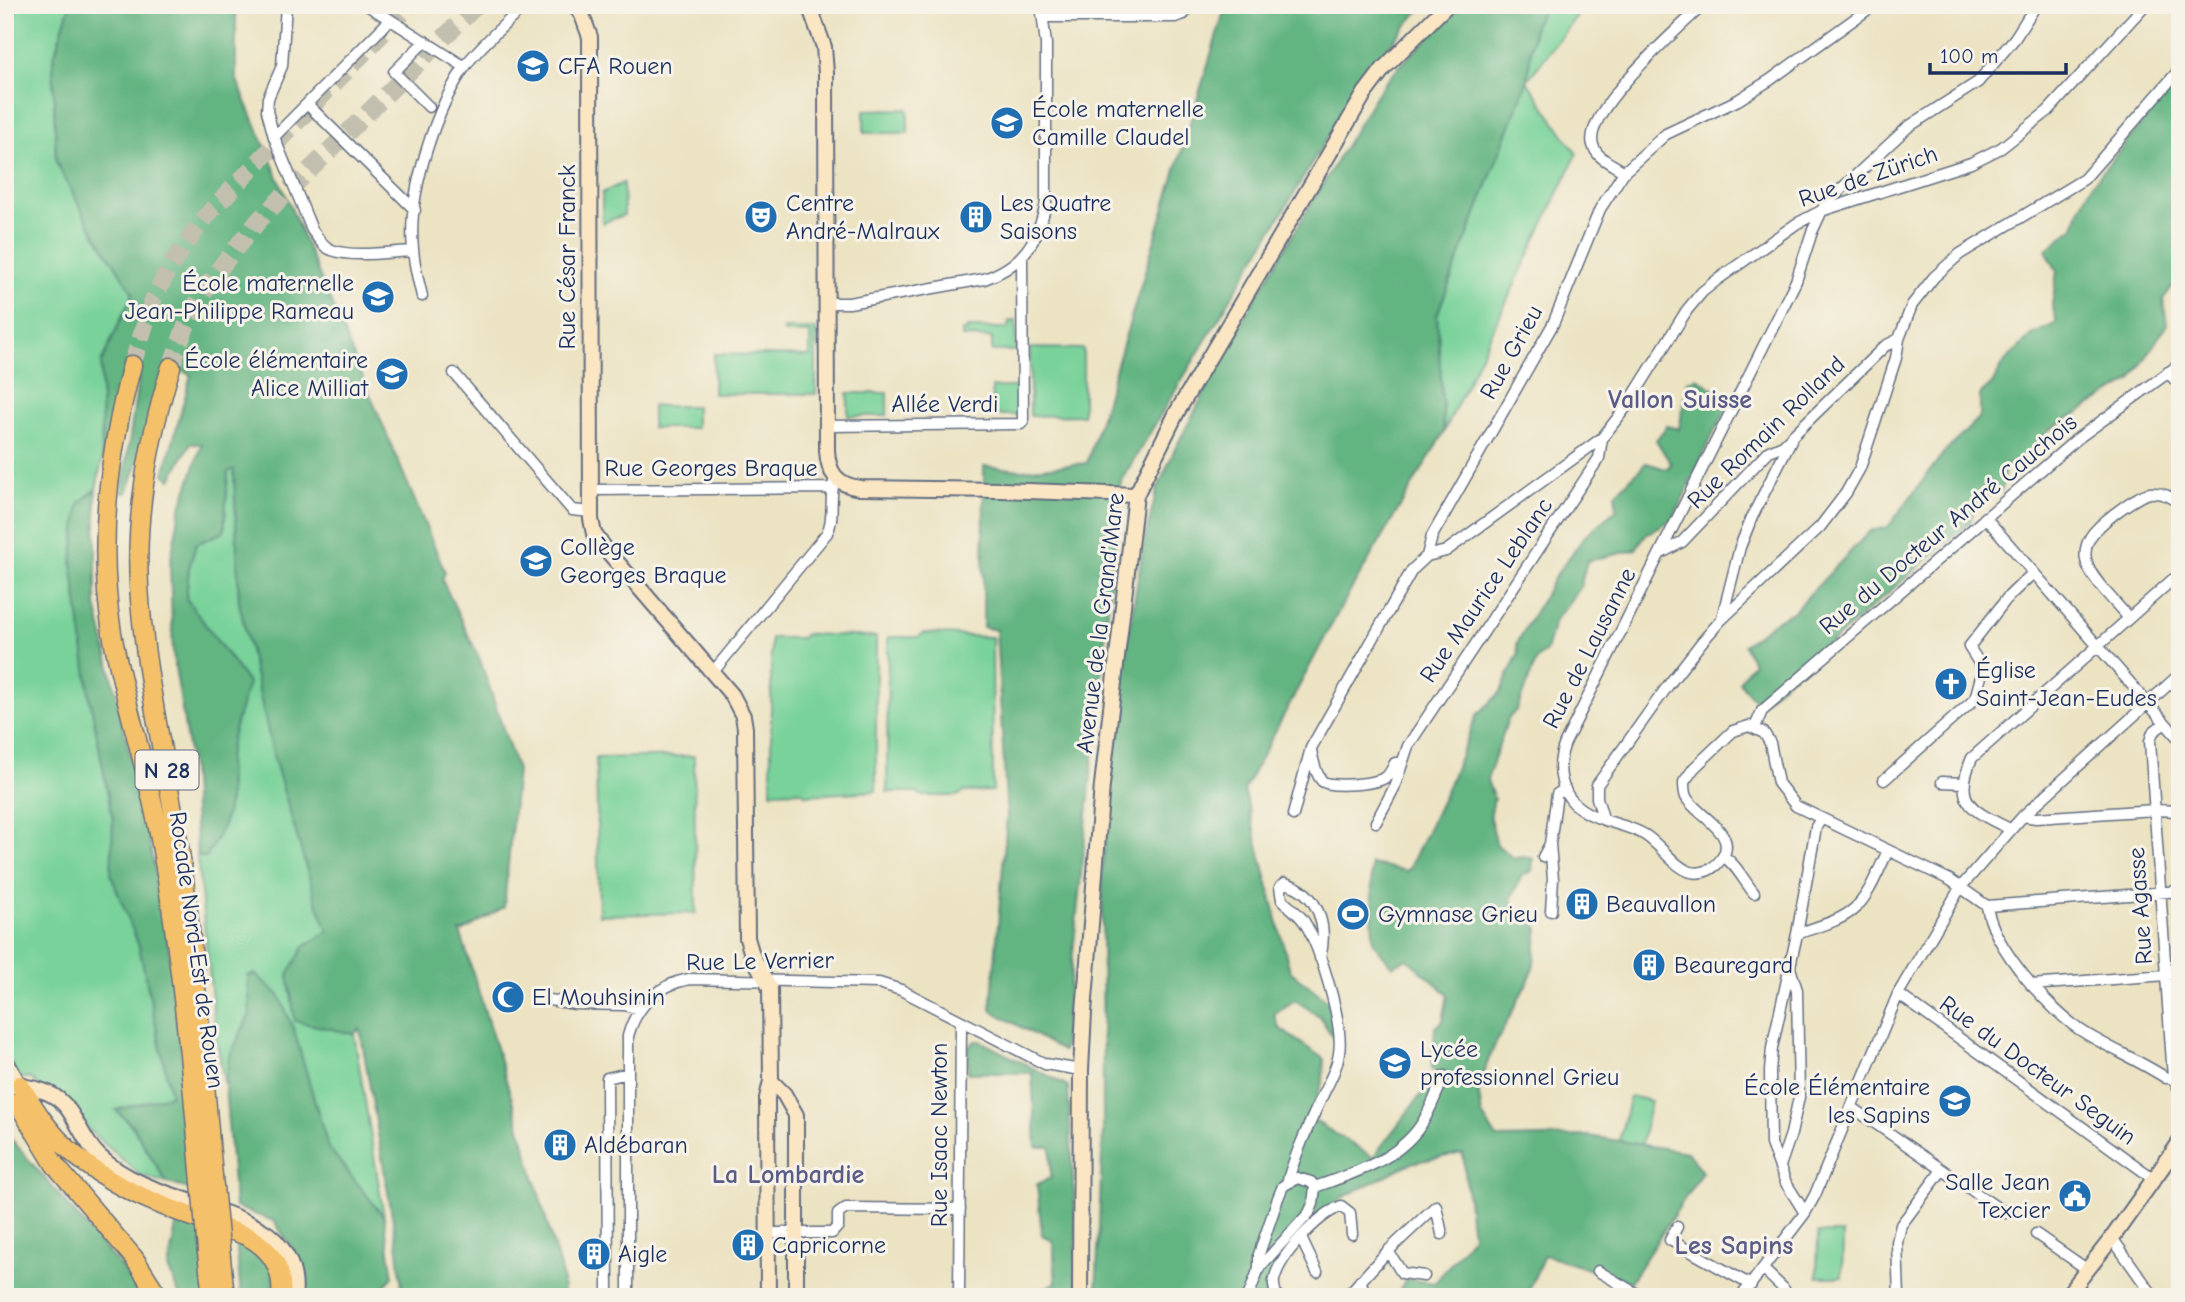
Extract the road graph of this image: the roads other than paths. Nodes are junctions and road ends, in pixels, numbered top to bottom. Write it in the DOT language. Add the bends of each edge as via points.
graph roads {
  1 [pos="286,5"];
  2 [pos="367,5"];
  3 [pos="526,5"];
  4 [pos="575,5"];
  5 [pos="830,5"];
  6 [pos="1041,5"];
  7 [pos="1185,5"];
  8 [pos="1447,5"];
  9 [pos="1703,5"];
  10 [pos="1874,5"];
  11 [pos="2036,5"];
  12 [pos="2145,5"];
  13 [pos="811,9"];
  14 [pos="1044,18"];
  15 [pos="389,20"];
  16 [pos="425,41"];
  17 [pos="465,68"];
  18 [pos="2180,69"];
  19 [pos="307,103"];
  20 [pos="429,107"];
  21 [pos="274,137"];
  22 [pos="1624,172"];
  23 [pos="415,210"];
  24 [pos="1821,211"];
  25 [pos="413,251"];
  26 [pos="1022,257"];
  27 [pos="422,296"];
  28 [pos="827,303"];
  29 [pos="1899,339"];
  30 [pos="2180,364"];
  31 [pos="132,365"];
  32 [pos="172,367"];
  33 [pos="2168,372"];
  34 [pos="454,373"];
  35 [pos="2180,386"];
  36 [pos="827,426"];
  37 [pos="1793,436"];
  38 [pos="1602,438"];
  39 [pos="834,483"];
  40 [pos="590,490"];
  41 [pos="1136,495"];
  42 [pos="2180,505"];
  43 [pos="591,512"];
  44 [pos="1985,517"];
  45 [pos="1661,553"];
  46 [pos="1427,556"];
  47 [pos="2032,573"];
  48 [pos="2180,576"];
  49 [pos="2128,617"];
  50 [pos="1721,620"];
  51 [pos="2099,646"];
  52 [pos="713,672"];
  53 [pos="2180,674"];
  54 [pos="2147,703"];
  55 [pos="2165,723"];
  56 [pos="1755,727"];
  57 [pos="2180,740"];
  58 [pos="1311,748"];
  59 [pos="1401,764"];
  60 [pos="1884,780"];
  61 [pos="1942,782"];
  62 [pos="1963,783"];
  63 [pos="1565,789"];
  64 [pos="2154,810"];
  65 [pos="2180,811"];
  66 [pos="1293,815"];
  67 [pos="2023,817"];
  68 [pos="1603,818"];
  69 [pos="1821,819"];
  70 [pos="1376,822"];
  71 [pos="2010,829"];
  72 [pos="1550,844"];
  73 [pos="1888,851"];
  74 [pos="1723,856"];
  75 [pos="1543,857"];
  76 [pos="1959,888"];
  77 [pos="2180,891"];
  78 [pos="2159,892"];
  79 [pos="1754,893"];
  80 [pos="1987,906"];
  81 [pos="1551,911"];
  82 [pos="1797,934"];
  83 [pos="1320,958"];
  84 [pos="1790,967"];
  85 [pos="2166,974"];
  86 [pos="2180,974"];
  87 [pos="767,980"];
  88 [pos="2031,985"];
  89 [pos="1898,994"];
  90 [pos="543,999"];
  91 [pos="640,1009"];
  92 [pos="961,1021"];
  93 [pos="5,1059"];
  94 [pos="1081,1070"];
  95 [pos="628,1073"];
  96 [pos="1444,1076"];
  97 [pos="2173,1078"];
  98 [pos="771,1081"];
  99 [pos="11,1082"];
  100 [pos="2180,1091"];
  101 [pos="1853,1108"];
  102 [pos="2179,1147"];
  103 [pos="1780,1166"];
  104 [pos="1942,1170"];
  105 [pos="207,1174"];
  106 [pos="2154,1179"];
  107 [pos="1287,1183"];
  108 [pos="1315,1187"];
  109 [pos="960,1209"];
  110 [pos="1805,1213"];
  111 [pos="2005,1213"];
  112 [pos="1677,1227"];
  113 [pos="767,1233"];
  114 [pos="796,1233"];
  115 [pos="1352,1234"];
  116 [pos="1442,1234"];
  117 [pos="2036,1234"];
  118 [pos="1301,1238"];
  119 [pos="2112,1238"];
  120 [pos="1388,1251"];
  121 [pos="214,1255"];
  122 [pos="1763,1269"];
  123 [pos="1598,1270"];
  124 [pos="2088,1270"];
  125 [pos="1258,1271"];
  126 [pos="1317,1272"];
  127 [pos="1424,1276"];
  128 [pos="1274,1279"];
  129 [pos="1360,1281"];
  130 [pos="1751,1285"];
  131 [pos="159,1297"];
  132 [pos="212,1297"];
  133 [pos="225,1297"];
  134 [pos="281,1297"];
  135 [pos="294,1297"];
  136 [pos="608,1297"];
  137 [pos="628,1297"];
  138 [pos="768,1297"];
  139 [pos="796,1297"];
  140 [pos="959,1297"];
  141 [pos="1080,1297"];
  142 [pos="1248,1297"];
  143 [pos="1277,1297"];
  144 [pos="1346,1297"];
  145 [pos="1367,1297"];
  146 [pos="1642,1297"];
  147 [pos="1741,1297"];
  148 [pos="1789,1297"];
  149 [pos="1899,1297"];
  150 [pos="2066,1297"];
  151 [pos="2154,1297"];
  1 -- 21 [label="street" via="282,66 268,98"];
  2 -- 15 [label="street"];
  3 -- 17 [label="street" via="492,35"];
  4 -- 40 [label="street, Rue César Franck" via="590,37"];
  5 -- 13 [label="street"];
  6 -- 14 [label="street"];
  7 -- 14 [label="street" via="1184,14 1175,17"];
  8 -- 41 [label="street, Avenue de la Grand'Mare" via="1364,93 1177,412"];
  9 -- 22 [label="street" via="1618,89 1594,125 1591,142 1597,155"];
  10 -- 22 [label="street, Rue Grieu" via="1738,100 1666,134"];
  11 -- 24 [label="street, Rue de Lausanne" via="1978,82 1908,127"];
  12 -- 24 [label="street, Rue de Zürich" via="2048,111 2001,148 1970,163"];
  13 -- 28 [label="street" via="827,73"];
  14 -- 26 [label="street" via="1046,203"];
  15 -- 16 [label="street"];
  15 -- 19 [label="street"];
  16 -- 17 [label="street"];
  16 -- 20 [label="street" via="394,72"];
  17 -- 23 [label="street" via="436,121"];
  18 -- 29 [label="street" via="2084,179 1960,254 1934,276 1912,305"];
  19 -- 21 [label="street"];
  19 -- 23 [label="street"];
  21 -- 25 [label="street" via="312,230 322,243 345,253"];
  22 -- 46 [label="street, Rue Grieu" via="1600,209 1553,324 1432,536"];
  23 -- 25 [label="street"];
  24 -- 38 [label="street, Rue de Zürich" via="1702,292"];
  24 -- 45 [label="street, Rue de Lausanne" via="1796,281"];
  25 -- 27 [label="street"];
  26 -- 28 [label="street" via="1004,272 984,279"];
  26 -- 36 [label="street, Allée Verdi" via="1021,424"];
  28 -- 36 [label="street"];
  29 -- 37 [label="street, Rue Romain Rolland" via="1885,346"];
  29 -- 50 [label="street" via="1860,468 1846,493 1820,527"];
  30 -- 33 [label="street, Rue du Docteur André Cauchois"];
  31 -- 105 [label="highway, Rocade Nord-Est de Rouen / N 28" via="110,469 106,581 120,670 157,825 173,917"];
  32 -- 105 [label="highway, Rocade Nord-Est de Rouen / N 28" via="146,463 139,584 185,883"];
  33 -- 35 [label="street"];
  33 -- 44 [label="street, Rue du Docteur André Cauchois" via="2077,439"];
  34 -- 43 [label="street" via="572,510"];
  36 -- 39 [label="street"];
  37 -- 45 [label="street, Rue Romain Rolland" via="1769,451 1682,542"];
  37 -- 50 [label="street" via="1740,547"];
  38 -- 46 [label="street, Rue de Zürich" via="1446,551"];
  38 -- 59 [label="street, Rue Maurice Leblanc" via="1599,458 1408,746"];
  39 -- 40 [label="street, Rue Georges Braque"];
  39 -- 41 [label="street" via="860,488"];
  39 -- 52 [label="street" via="827,533"];
  40 -- 43 [label="street, Rue César Franck"];
  41 -- 94 [label="street, Avenue de la Grand'Mare" via="1102,785"];
  42 -- 49 [label="street" via="2162,494 2139,497 2095,530 2086,546 2088,569"];
  43 -- 52 [label="street, Rue César Franck" via="598,539"];
  44 -- 47 [label="street"];
  44 -- 56 [label="street, Rue du Docteur André Cauchois" via="1762,711"];
  45 -- 63 [label="street, Rue de Lausanne" via="1565,743 1559,766"];
  46 -- 58 [label="street, Rue Grieu" via="1412,570"];
  47 -- 51 [label="street"];
  47 -- 60 [label="street" via="1969,647 1983,669 1975,699"];
  48 -- 49 [label="street"];
  49 -- 51 [label="street"];
  50 -- 68 [label="street" via="1602,776 1597,797"];
  51 -- 54 [label="street"];
  51 -- 62 [label="street" via="1972,758"];
  52 -- 87 [label="street, Rue César Franck" via="738,705 745,728 747,938"];
  53 -- 54 [label="street"];
  54 -- 55 [label="street"];
  54 -- 67 [label="street"];
  55 -- 57 [label="street"];
  55 -- 64 [label="street, Rue Agasse" via="2150,735"];
  56 -- 69 [label="street" via="1770,743 1783,791 1796,806"];
  56 -- 74 [label="street" via="1733,731 1684,782 1687,799 1720,830 1725,841"];
  58 -- 59 [label="street, Rue Maurice Leblanc" via="1321,780 1328,784 1376,782 1387,776 1395,763"];
  58 -- 66 [label="street, Rue Grieu"];
  59 -- 70 [label="street, Rue Maurice Leblanc"];
  61 -- 62 [label="street"];
  62 -- 71 [label="street" via="1970,806"];
  63 -- 68 [label="street" via="1577,806"];
  63 -- 72 [label="street" via="1558,794"];
  64 -- 65 [label="street"];
  64 -- 67 [label="street"];
  64 -- 78 [label="street, Rue Agasse"];
  67 -- 71 [label="street"];
  68 -- 74 [label="street" via="1648,837 1691,872 1710,869"];
  69 -- 73 [label="street"];
  69 -- 82 [label="street"];
  71 -- 76 [label="street"];
  72 -- 75 [label="street"];
  72 -- 81 [label="street"];
  73 -- 76 [label="street"];
  73 -- 82 [label="street" via="1865,897 1853,910"];
  74 -- 79 [label="street" via="1735,864"];
  76 -- 80 [label="street"];
  76 -- 89 [label="street"];
  77 -- 78 [label="street"];
  78 -- 80 [label="street"];
  78 -- 85 [label="street, Rue Agasse"];
  80 -- 88 [label="street" via="2009,954"];
  82 -- 84 [label="street"];
  83 -- 83 [label="street" via="1323,930 1319,912 1312,899 1285,883 1280,887 1282,900 1305,923"];
  83 -- 107 [label="street" via="1336,1014 1339,1053"];
  84 -- 103 [label="street" via="1797,990 1799,1097"];
  84 -- 103 [label="street" via="1770,1071 1771,1144"];
  85 -- 86 [label="street"];
  85 -- 88 [label="street"];
  85 -- 97 [label="street, Rue Agasse"];
  87 -- 91 [label="street, Rue Le Verrier" via="678,981"];
  87 -- 92 [label="street, Rue Le Verrier" via="879,983"];
  87 -- 98 [label="street"];
  88 -- 97 [label="street" via="2083,1032"];
  89 -- 101 [label="street"];
  89 -- 106 [label="street, Rue du Docteur Seguin"];
  90 -- 91 [label="street"];
  91 -- 95 [label="street, Rue Le Verrier" via="628,1036"];
  92 -- 94 [label="street, Rue Isaac Newton" via="1045,1064"];
  92 -- 109 [label="street, Rue Isaac Newton"];
  93 -- 99 [label="street"];
  94 -- 141 [label="street, Avenue de la Grand'Mare"];
  95 -- 136 [label="street" via="607,1078"];
  95 -- 137 [label="street, Rue Le Verrier"];
  96 -- 108 [label="street" via="1423,1122 1398,1150"];
  97 -- 100 [label="street, Rue Agasse"];
  98 -- 113 [label="street" via="767,1098"];
  98 -- 114 [label="street" via="796,1115"];
  99 -- 131 [label="highway" via="55,1165 134,1258"];
  99 -- 134 [label="highway" via="60,1141 90,1168 140,1196 267,1249 279,1270"];
  99 -- 135 [label="street" via="62,1100 93,1148 118,1169 271,1237 289,1260"];
  101 -- 104 [label="street"];
  101 -- 110 [label="street"];
  102 -- 106 [label="street"];
  103 -- 110 [label="street"];
  104 -- 111 [label="street"];
  104 -- 149 [label="street" via="1901,1225"];
  105 -- 121 [label="highway, Rocade Nord-Est de Rouen / N 28, bridge"];
  106 -- 119 [label="street"];
  107 -- 108 [label="street" via="1297,1178"];
  107 -- 125 [label="street" via="1259,1254"];
  108 -- 125 [label="street" via="1309,1213"];
  109 -- 114 [label="street" via="843,1209 832,1233"];
  109 -- 140 [label="street, Rue Isaac Newton"];
  110 -- 122 [label="street"];
  112 -- 130 [label="street" via="1670,1240"];
  113 -- 114 [label="street"];
  113 -- 138 [label="street"];
  114 -- 139 [label="street"];
  115 -- 118 [label="street" via="1350,1213 1341,1206"];
  116 -- 120 [label="street" via="1436,1206"];
  117 -- 124 [label="street"];
  118 -- 126 [label="street"];
  118 -- 128 [label="street"];
  119 -- 124 [label="street"];
  119 -- 151 [label="street"];
  120 -- 127 [label="street" via="1402,1273"];
  120 -- 129 [label="street"];
  121 -- 132 [label="highway, Rocade Nord-Est de Rouen / N 28"];
  121 -- 133 [label="highway, Rocade Nord-Est de Rouen / N 28"];
  122 -- 130 [label="street"];
  122 -- 148 [label="street"];
  123 -- 146 [label="street"];
  124 -- 150 [label="street"];
  125 -- 128 [label="street"];
  125 -- 142 [label="street"];
  128 -- 143 [label="street"];
  129 -- 144 [label="street"];
  129 -- 145 [label="street"];
  130 -- 147 [label="street"];
}
